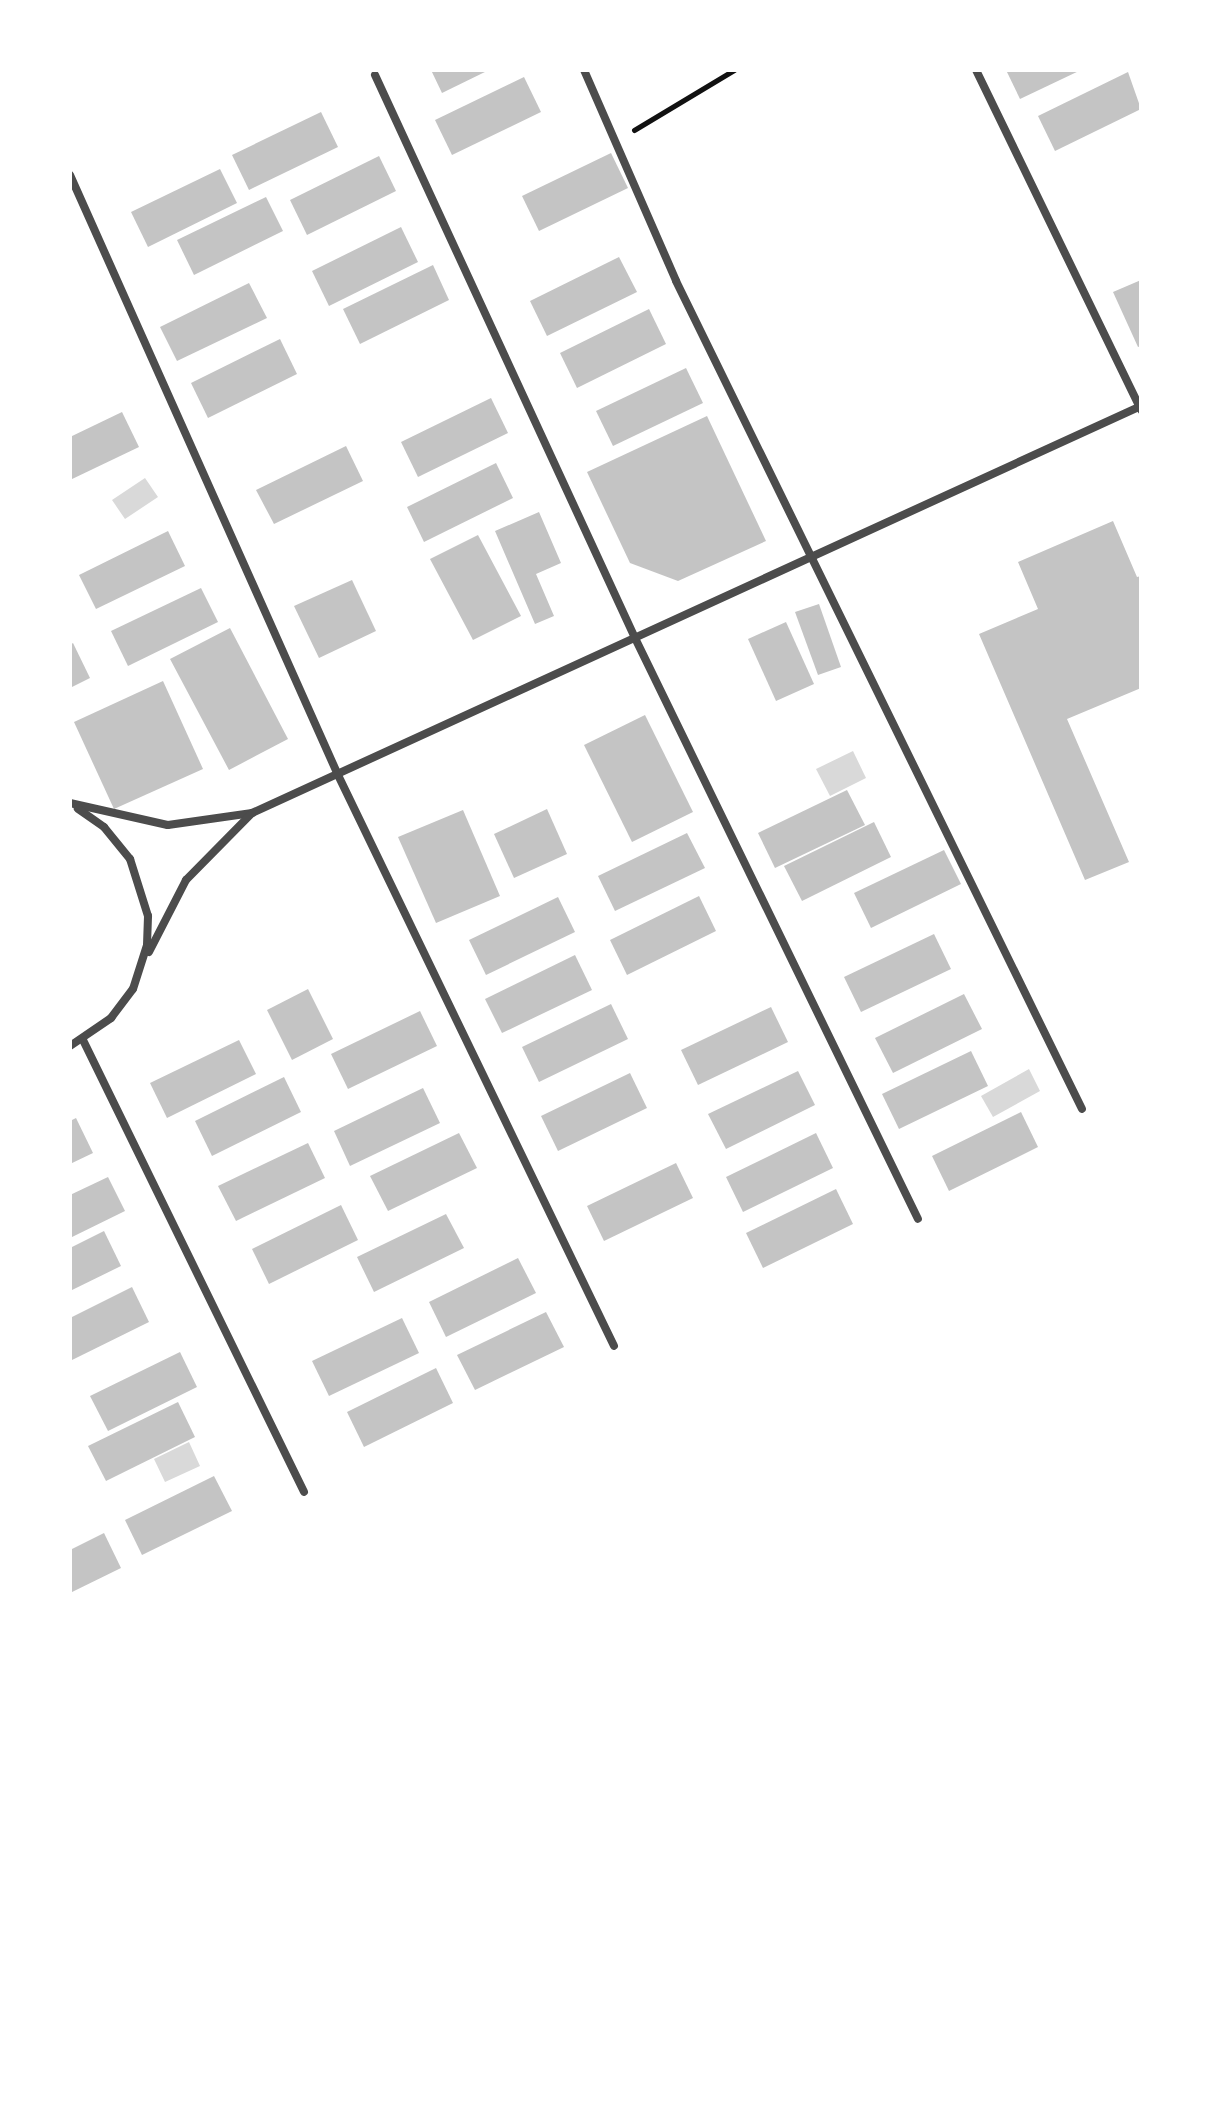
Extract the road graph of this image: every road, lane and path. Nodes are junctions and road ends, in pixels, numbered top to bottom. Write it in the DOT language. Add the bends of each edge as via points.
graph roads {
  1 [pos="584,70"];
  2 [pos="734,70"];
  3 [pos="976,70"];
  4 [pos="375,75"];
  5 [pos="616,141"];
  6 [pos="70,175"];
  7 [pos="1140,408"];
  8 [pos="810,556"];
  9 [pos="635,638"];
  10 [pos="338,775"];
  11 [pos="70,804"];
  12 [pos="252,813"];
  13 [pos="142,967"];
  14 [pos="83,1040"];
  15 [pos="70,1046"];
  16 [pos="1082,1109"];
  17 [pos="918,1219"];
  18 [pos="614,1346"];
  19 [pos="304,1492"];
  1 -- 5 [label="street"];
  2 -- 5 [label="path"];
  3 -- 7 [label="street"];
  4 -- 9 [label="street"];
  5 -- 8 [label="street" via="676,281"];
  6 -- 10 [label="street"];
  7 -- 8 [label="street"];
  8 -- 9 [label="street"];
  8 -- 16 [label="street"];
  9 -- 10 [label="street"];
  9 -- 17 [label="street"];
  10 -- 12 [label="street"];
  10 -- 18 [label="street"];
  11 -- 12 [label="street" via="168,825"];
  11 -- 13 [label="street" via="116,838 137,872 148,916"];
  12 -- 13 [label="street" via="186,880"];
  13 -- 14 [label="street" via="111,1018"];
  14 -- 15 [label="street"];
  14 -- 19 [label="street"];
}
